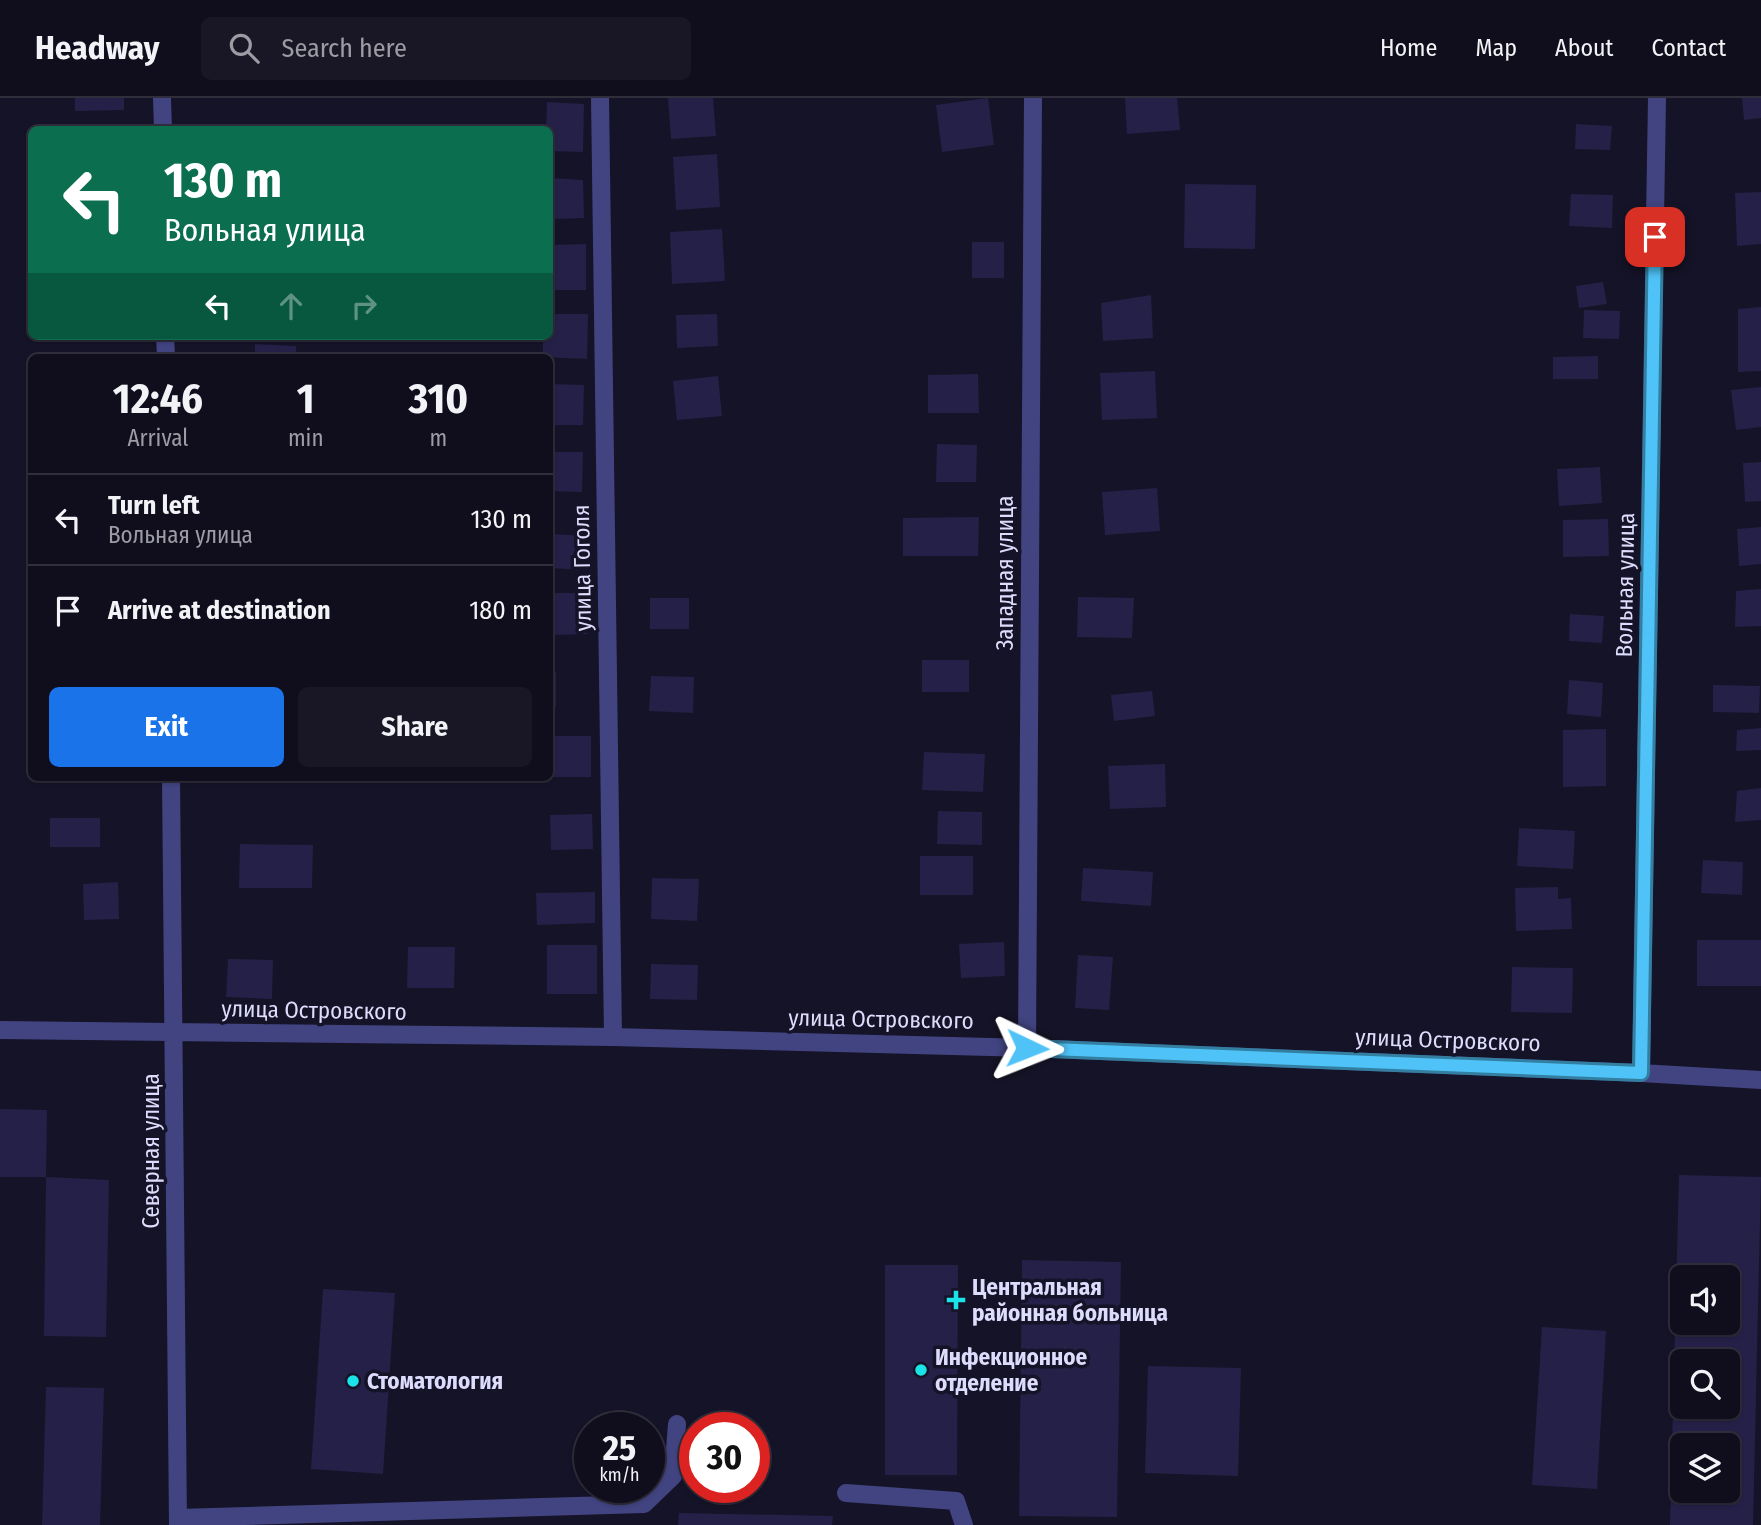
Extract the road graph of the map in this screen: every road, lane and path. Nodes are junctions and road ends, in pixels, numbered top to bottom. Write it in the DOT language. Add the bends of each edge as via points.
graph roads {
  1 [pos="162,98"];
  2 [pos="600,98"];
  3 [pos="1033,98"];
  4 [pos="1657,98"];
  5 [pos="163,126"];
  6 [pos="172,781"];
  7 [pos="0,1030"];
  8 [pos="175,1033"];
  9 [pos="613,1037"];
  10 [pos="1027,1048"];
  11 [pos="1641,1073"];
  12 [pos="1761,1080"];
  13 [pos="677,1424"];
  14 [pos="846,1493"];
  15 [pos="178,1522"];
  16 [pos="964,1525"];
  1 -- 5 [label="street"];
  2 -- 9 [label="street, улица Гоголя"];
  3 -- 10 [label="street, Западная улица"];
  4 -- 11 [label="street, Вольная улица"];
  6 -- 8 [label="street, Северная улица"];
  7 -- 8 [label="street, улица Островского"];
  8 -- 9 [label="street, улица Островского"];
  8 -- 15 [label="street, Северная улица"];
  9 -- 10 [label="street, улица Островского"];
  10 -- 11 [label="street, улица Островского"];
  11 -- 12 [label="street, улица Островского"];
  13 -- 15 [label="street" via="673,1476 644,1504"];
  14 -- 16 [label="street" via="956,1501"];
}
